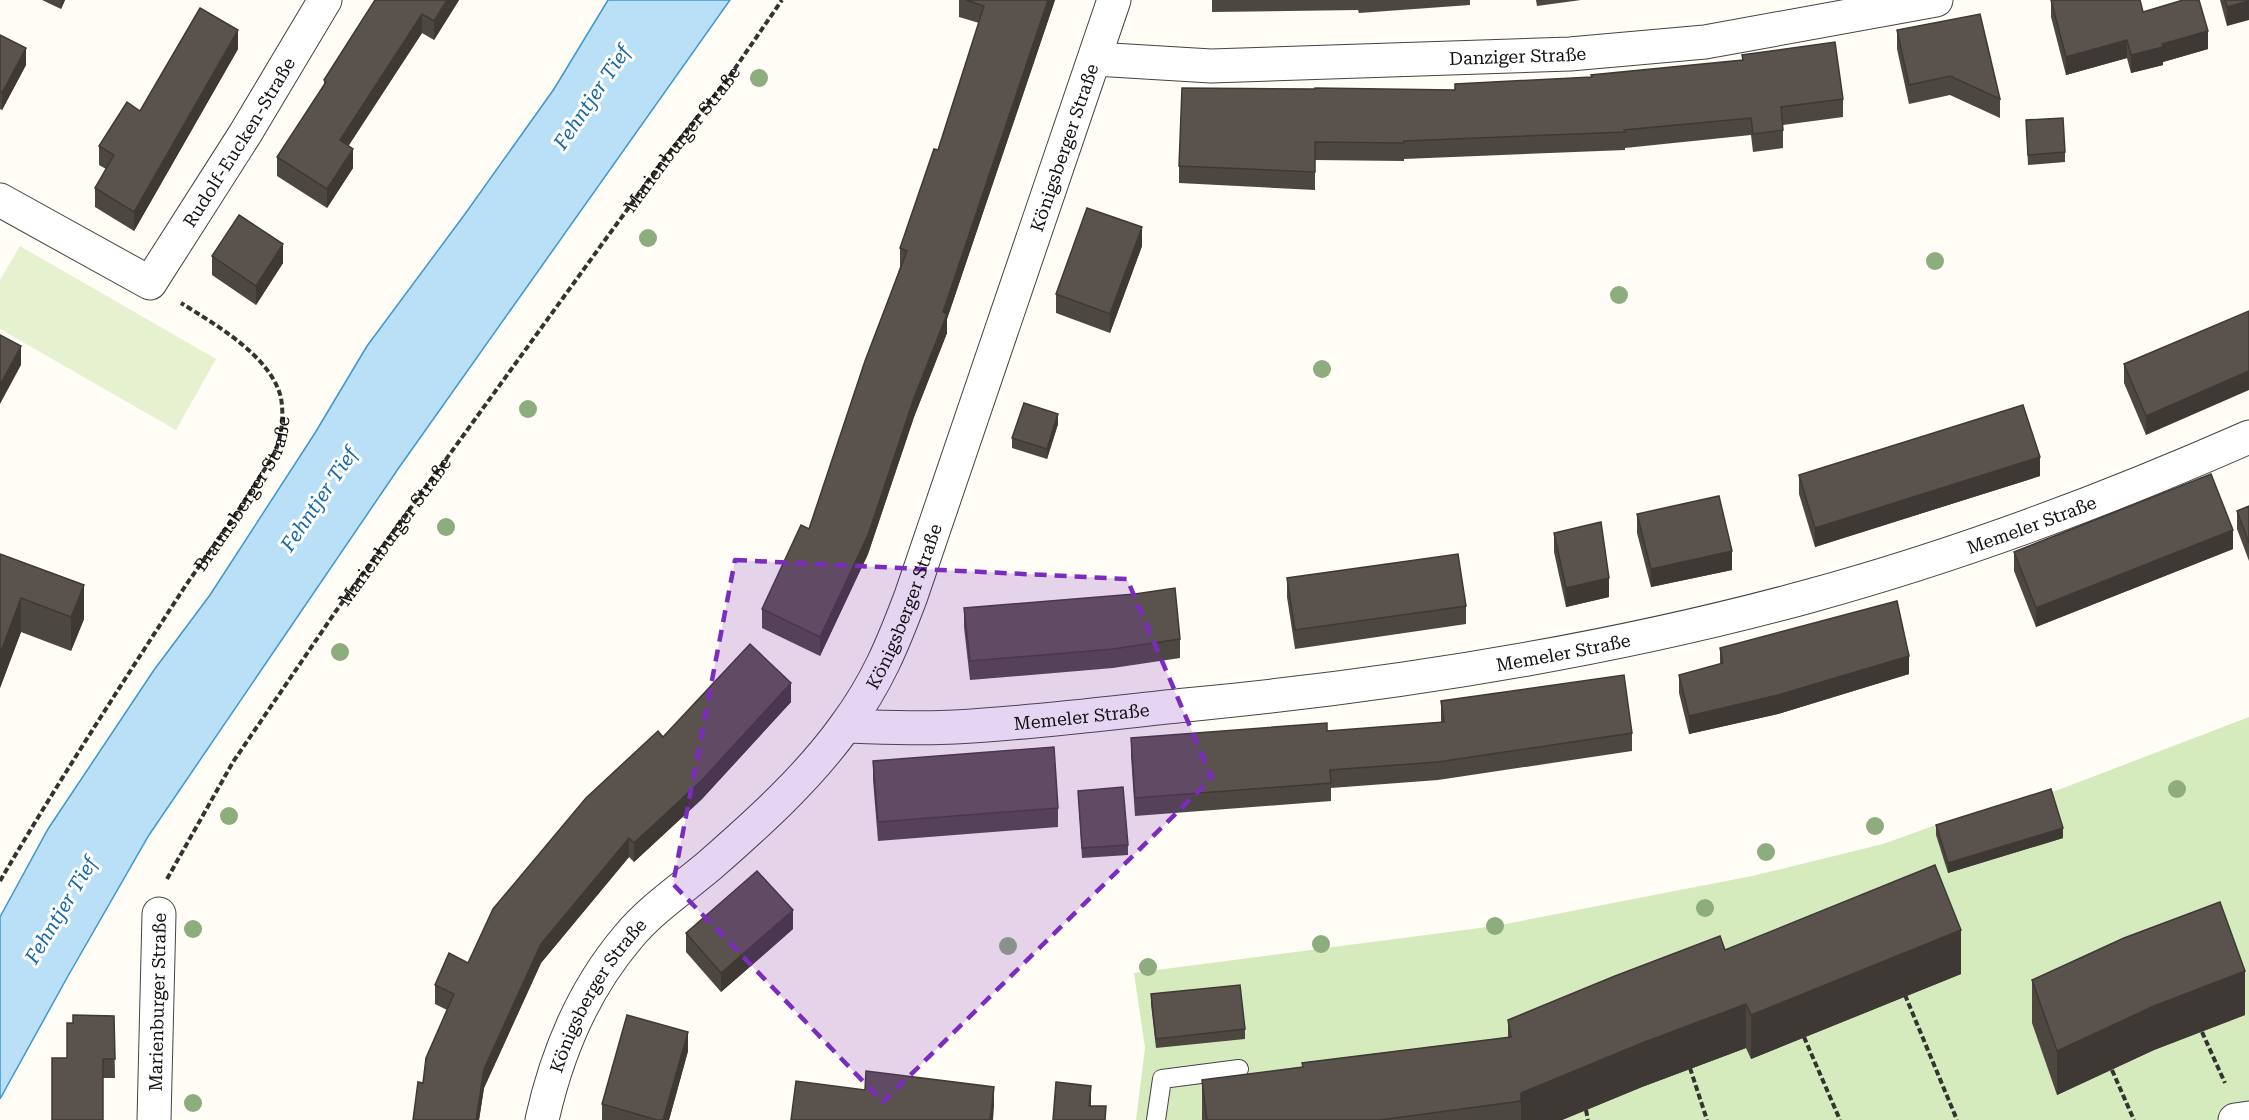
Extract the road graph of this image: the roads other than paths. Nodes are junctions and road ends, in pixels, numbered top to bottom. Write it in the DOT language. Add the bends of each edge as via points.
graph roads {
  1 [pos="325,0"];
  2 [pos="1114,0"];
  3 [pos="1936,0"];
  4 [pos="1095,59"];
  5 [pos="0,200"];
  6 [pos="2249,437"];
  7 [pos="846,726"];
  8 [pos="159,914"];
  9 [pos="1239,1069"];
  10 [pos="154,1120"];
  11 [pos="542,1120"];
  12 [pos="1156,1120"];
  1 -- 5 [label="street, Rudolf-Eucken-Straße" via="150,284"];
  2 -- 4 [label="street, Königsberger Straße"];
  3 -- 4 [label="street, Danziger Straße" via="1705,42 1570,54 1211,66"];
  4 -- 7 [label="street, Königsberger Straße" via="911,596 883,668"];
  6 -- 7 [label="street, Memeler Straße" via="2106,496 1944,554 1808,597 1612,643 1346,688 954,727"];
  7 -- 11 [label="street, Königsberger Straße" via="800,780 754,825 630,934 587,995 559,1057"];
  8 -- 10 [label="street, Marienburger Straße"];
  9 -- 12 [label="lane" via="1162,1079"];
}
